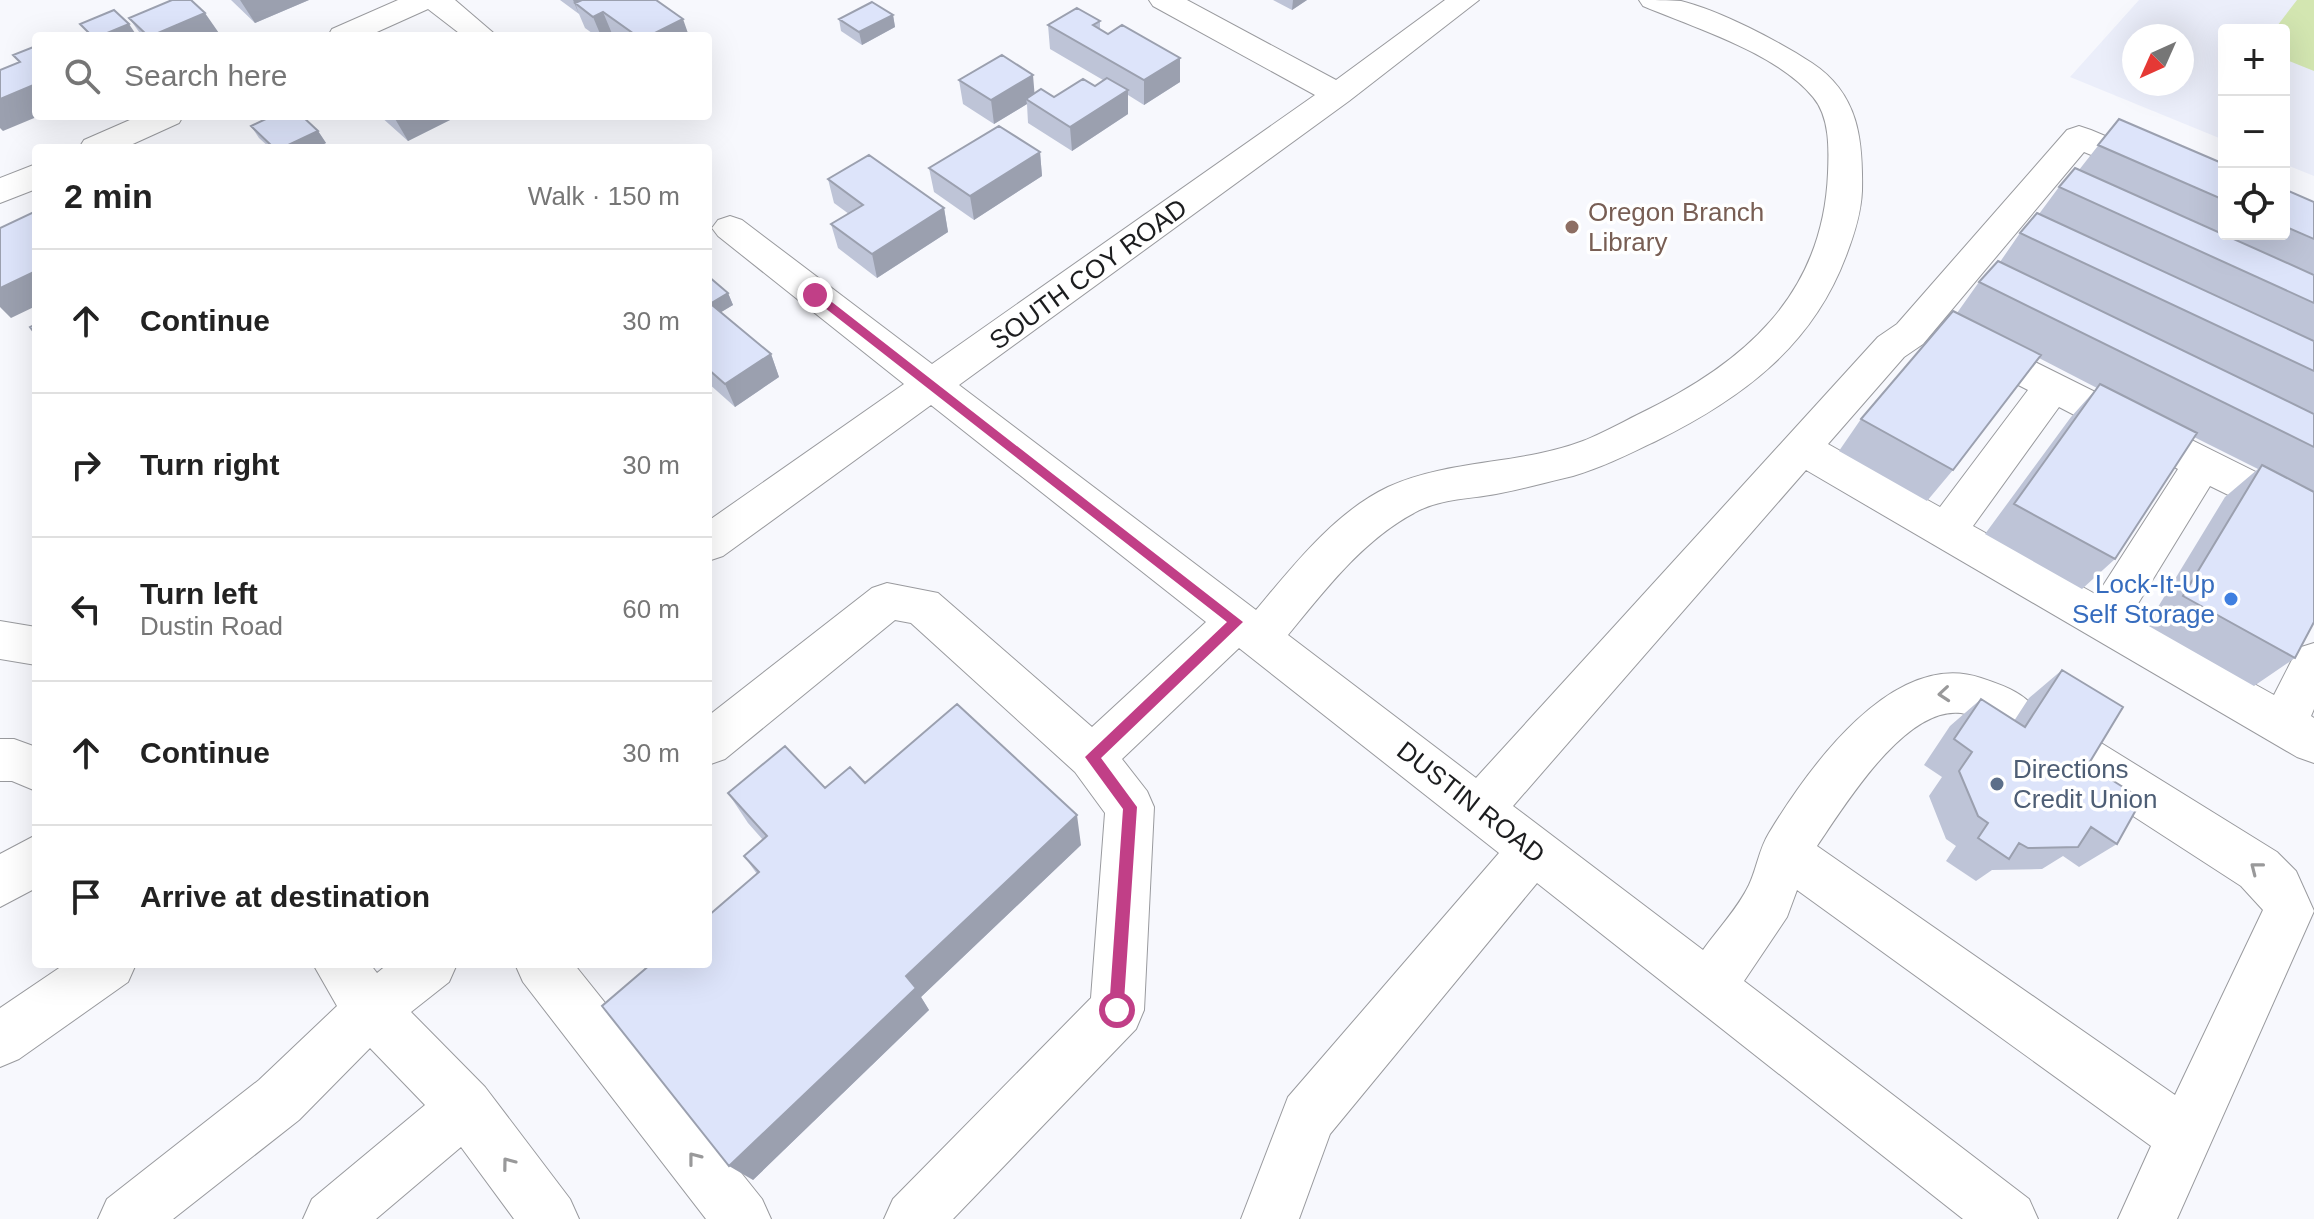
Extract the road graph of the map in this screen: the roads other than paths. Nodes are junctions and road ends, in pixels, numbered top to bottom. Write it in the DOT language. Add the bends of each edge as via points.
graph roads {
  1 [pos="423,0"];
  2 [pos="436,0"];
  3 [pos="1164,0"];
  4 [pos="1464,0"];
  5 [pos="1654,0"];
  6 [pos="352,32"];
  7 [pos="477,32"];
  8 [pos="1338,94"];
  9 [pos="158,120"];
  10 [pos="105,144"];
  11 [pos="32,177"];
  12 [pos="0,192"];
  13 [pos="2218,196"];
  14 [pos="730,228"];
  15 [pos="1923,319"];
  16 [pos="932,386"];
  17 [pos="2053,386"];
  18 [pos="1802,448"];
  19 [pos="2203,463"];
  20 [pos="2314,520"];
  21 [pos="1946,531"];
  22 [pos="712,541"];
  23 [pos="2104,621"];
  24 [pos="1247,630"];
  25 [pos="0,640"];
  26 [pos="32,645"];
  27 [pos="2314,662"];
  28 [pos="2017,717"];
  29 [pos="2298,733"];
  30 [pos="712,741"];
  31 [pos="2076,753"];
  32 [pos="1092,757"];
  33 [pos="0,760"];
  34 [pos="32,767"];
  35 [pos="1479,809"];
  36 [pos="1533,850"];
  37 [pos="1785,852"];
  38 [pos="32,862"];
  39 [pos="0,883"];
  40 [pos="104,968"];
  41 [pos="342,968"];
  42 [pos="426,968"];
  43 [pos="544,968"];
  44 [pos="1709,986"];
  45 [pos="371,1010"];
  46 [pos="0,1040"];
  47 [pos="465,1107"];
  48 [pos="2185,1136"];
  49 [pos="127,1219"];
  50 [pos="332,1219"];
  51 [pos="550,1219"];
  52 [pos="742,1219"];
  53 [pos="913,1219"];
  54 [pos="1270,1219"];
  55 [pos="2009,1219"];
  56 [pos="2147,1219"];
  1 -- 6 [label="street"];
  2 -- 7 [label="street"];
  3 -- 8 [label="street"];
  4 -- 8 [label="street, SOUTH COY ROAD"];
  5 -- 24 [label="street" via="1797,65 1820,82 1837,107 1847,147 1843,211 1808,303 1767,353 1662,421 1586,456 1421,490 1390,507"];
  8 -- 16 [label="street, SOUTH COY ROAD"];
  9 -- 10 [label="street"];
  11 -- 12 [label="street"];
  13 -- 15 [label="street" via="2079,137 2055,188 1979,278"];
  14 -- 16 [label="street, DUSTIN ROAD"];
  15 -- 17 [label="street"];
  15 -- 18 [label="street" via="1891,347"];
  16 -- 22 [label="street, SOUTH COY ROAD"];
  16 -- 24 [label="street, DUSTIN ROAD"];
  17 -- 19 [label="street"];
  17 -- 21 [label="street"];
  18 -- 21 [label="street"];
  18 -- 35 [label="street"];
  19 -- 20 [label="street"];
  19 -- 23 [label="street"];
  21 -- 23 [label="street"];
  23 -- 29 [label="street"];
  24 -- 32 [label="street"];
  24 -- 35 [label="street, DUSTIN ROAD"];
  25 -- 26 [label="street"];
  27 -- 29 [label="street"];
  28 -- 37 [label="street, one-way" via="1991,701 1945,692 1901,709 1846,765"];
  30 -- 32 [label="street" via="887,601 922,606"];
  48 -- 31 [label="street, one-way" via="2289,910 2278,888 2259,869"];
  32 -- 53 [label="street" via="1130,807 1117,1010"];
  33 -- 34 [label="street"];
  35 -- 36 [label="street, DUSTIN ROAD"];
  36 -- 44 [label="street, DUSTIN ROAD"];
  36 -- 54 [label="street" via="1308,1117"];
  37 -- 44 [label="street" via="1769,900"];
  37 -- 48 [label="street"];
  38 -- 39 [label="street"];
  40 -- 46 [label="street"];
  41 -- 45 [label="street"];
  42 -- 45 [label="street"];
  52 -- 43 [label="street, one-way"];
  44 -- 55 [label="street, DUSTIN ROAD"];
  45 -- 47 [label="street"];
  45 -- 49 [label="street" via="279,1100"];
  47 -- 50 [label="street"];
  51 -- 47 [label="street, one-way"];
  48 -- 56 [label="street"];
}
